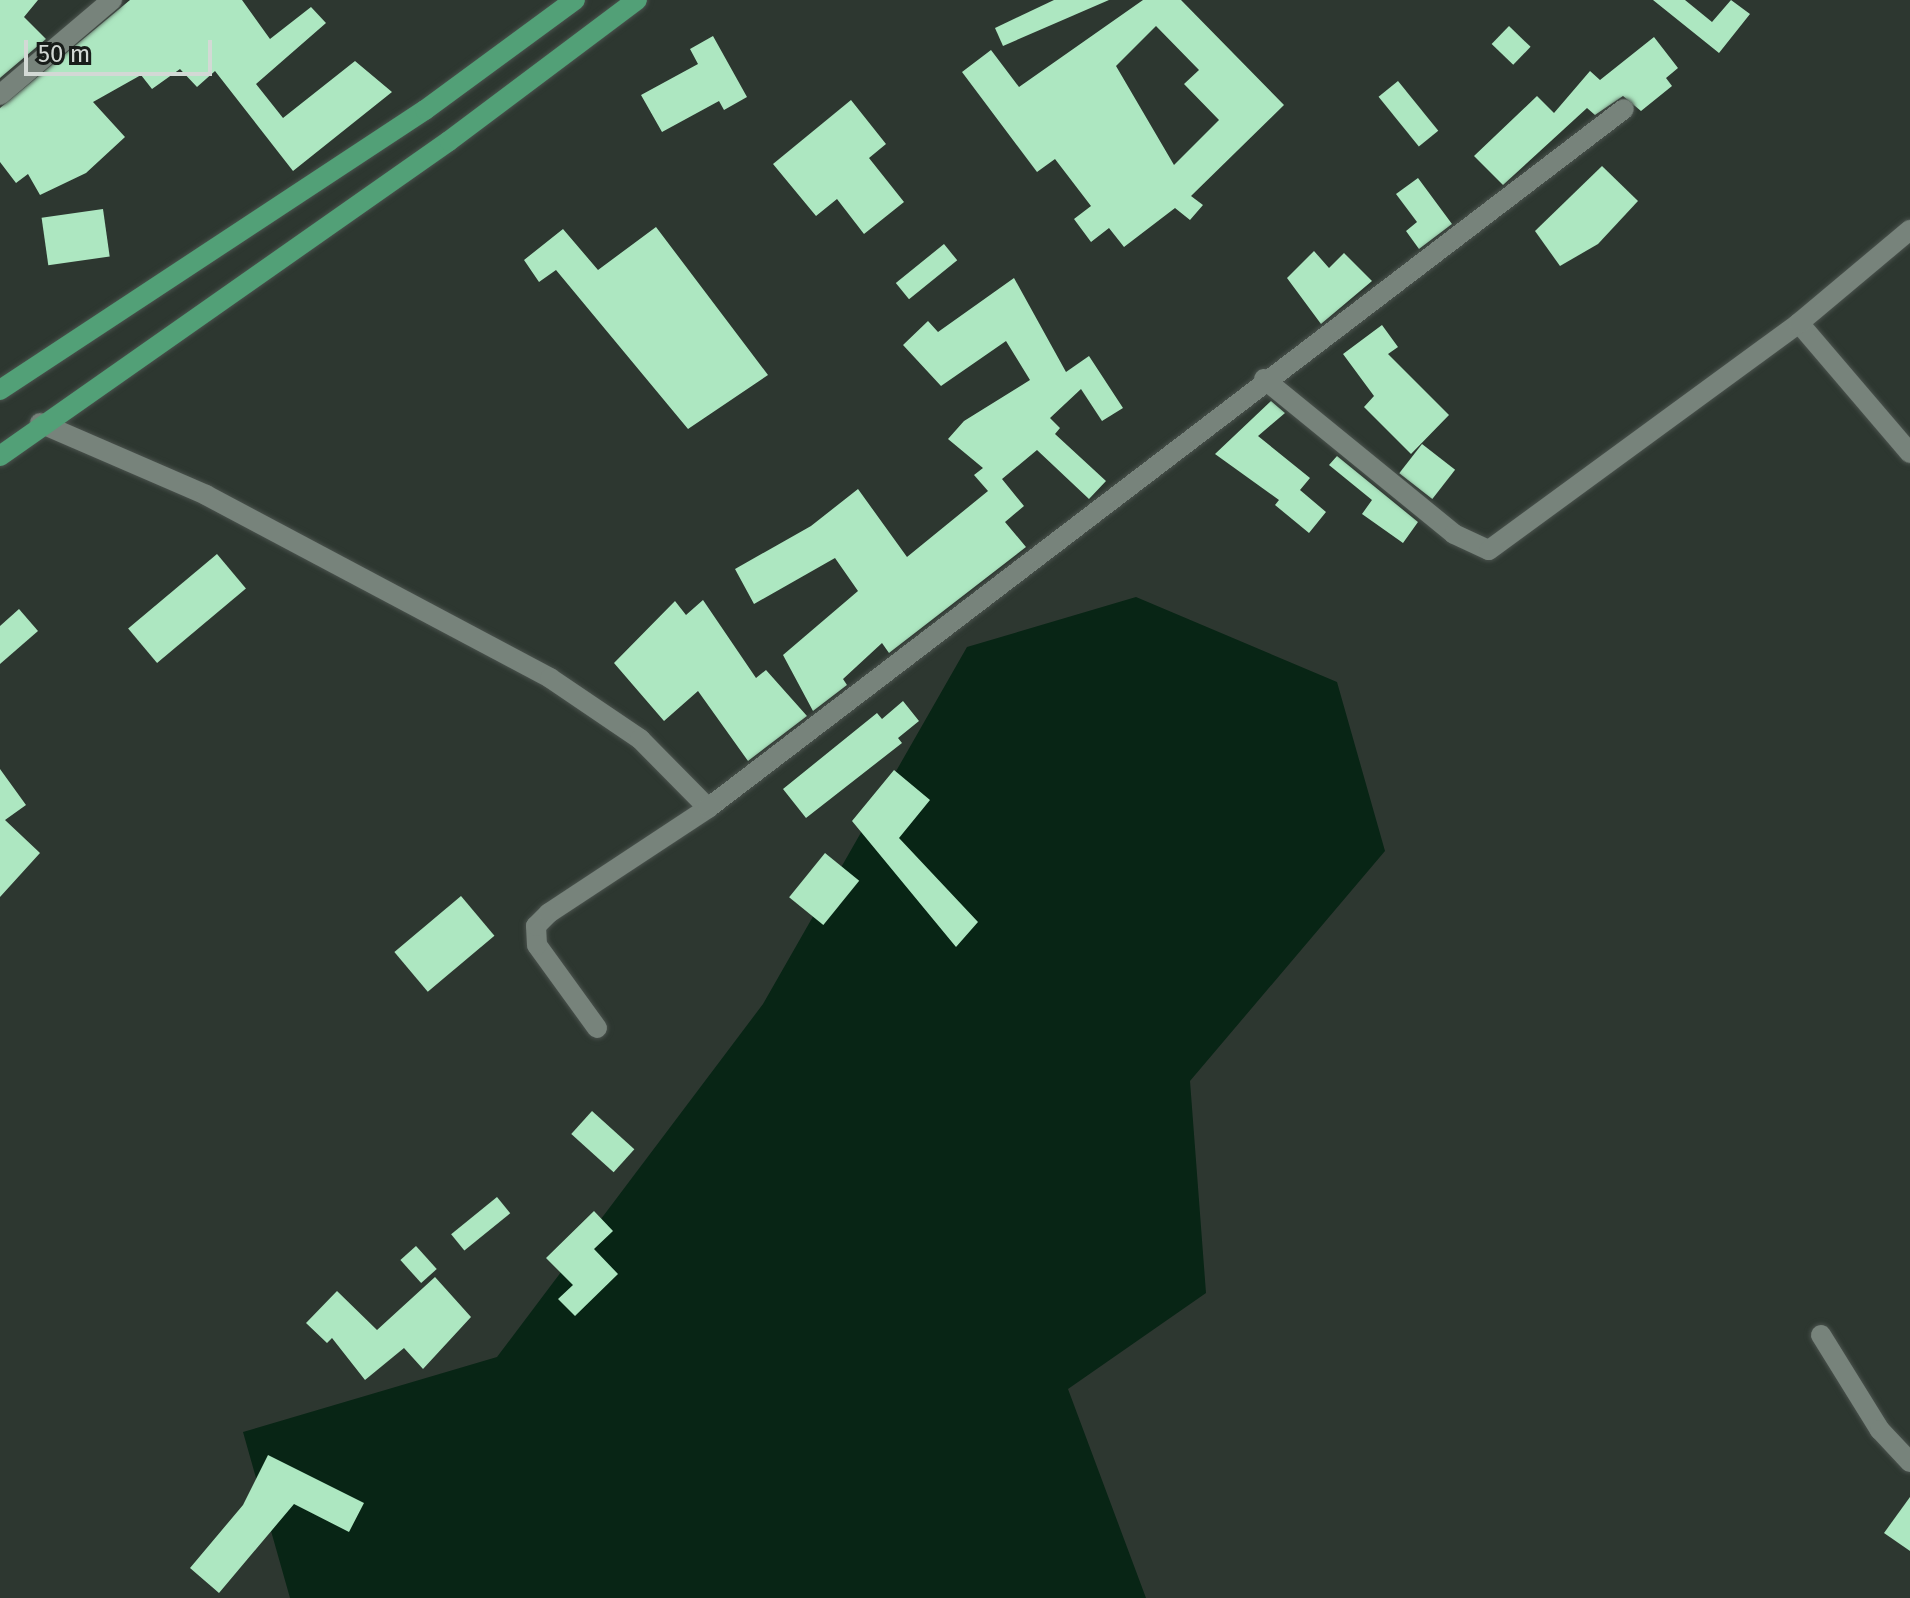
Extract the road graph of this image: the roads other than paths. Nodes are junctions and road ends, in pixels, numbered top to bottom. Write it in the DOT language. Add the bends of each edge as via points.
graph roads {
  1 [pos="112,0"];
  2 [pos="575,0"];
  3 [pos="637,0"];
  4 [pos="0,95"];
  5 [pos="1624,109"];
  6 [pos="1910,230"];
  7 [pos="1799,323"];
  8 [pos="1264,379"];
  9 [pos="0,390"];
  10 [pos="40,423"];
  11 [pos="1910,453"];
  12 [pos="0,456"];
  13 [pos="708,808"];
  14 [pos="597,1028"];
  15 [pos="1821,1335"];
  16 [pos="1910,1462"];
  1 -- 4 [label="street"];
  2 -- 9 [label="main road" via="425,110"];
  3 -- 10 [label="main road" via="449,141"];
  5 -- 8 [label="street"];
  6 -- 7 [label="street"];
  7 -- 8 [label="street" via="1489,550 1454,534"];
  7 -- 11 [label="street"];
  8 -- 13 [label="street"];
  10 -- 12 [label="main road"];
  10 -- 13 [label="street" via="206,495 550,678 640,739"];
  13 -- 14 [label="street" via="536,926 537,945"];
  15 -- 16 [label="street" via="1880,1430"];
}
